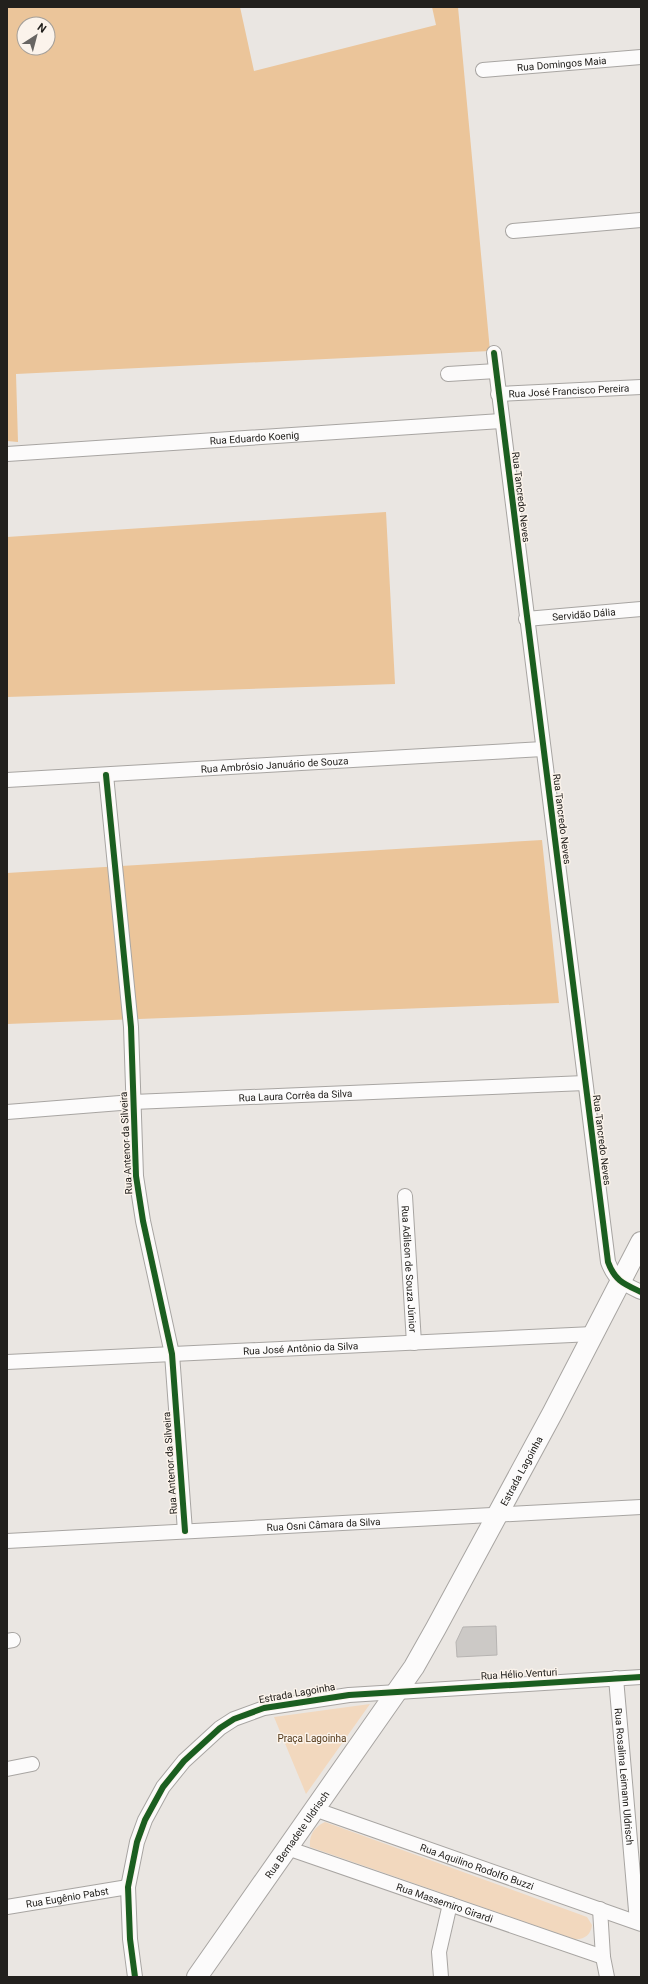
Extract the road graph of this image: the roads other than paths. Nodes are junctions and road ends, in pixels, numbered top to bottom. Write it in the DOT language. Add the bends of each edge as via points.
graph roads {
  1 [pos="641,57"];
  2 [pos="483,70"];
  3 [pos="641,220"];
  4 [pos="513,231"];
  5 [pos="494,353"];
  6 [pos="496,371"];
  7 [pos="448,374"];
  8 [pos="641,387"];
  9 [pos="498,394"];
  10 [pos="501,421"];
  11 [pos="7,454"];
  12 [pos="641,609"];
  13 [pos="526,619"];
  14 [pos="543,749"];
  15 [pos="106,775"];
  16 [pos="7,780"];
  17 [pos="585,1083"];
  18 [pos="133,1102"];
  19 [pos="7,1112"];
  20 [pos="405,1196"];
  21 [pos="641,1242"];
  22 [pos="621,1282"];
  23 [pos="641,1292"];
  24 [pos="593,1334"];
  25 [pos="414,1343"];
  26 [pos="172,1354"];
  27 [pos="7,1362"];
  28 [pos="641,1507"];
  29 [pos="496,1515"];
  30 [pos="185,1531"];
  31 [pos="7,1540"];
  32 [pos="641,1677"];
  33 [pos="616,1678"];
  34 [pos="397,1691"];
  35 [pos="32,1764"];
  36 [pos="7,1769"];
  37 [pos="314,1809"];
  38 [pos="286,1848"];
  39 [pos="128,1886"];
  40 [pos="450,1904"];
  41 [pos="7,1907"];
  42 [pos="600,1909"];
  43 [pos="639,1923"];
  44 [pos="603,1957"];
  45 [pos="135,1977"];
  46 [pos="197,1977"];
  47 [pos="441,1977"];
  48 [pos="607,1977"];
  1 -- 2 [label="street, Rua Domingos Maia"];
  3 -- 4 [label="street"];
  5 -- 6 [label="street, Rua Tancredo Neves"];
  6 -- 7 [label="street"];
  6 -- 9 [label="street, Rua Tancredo Neves"];
  8 -- 9 [label="street, Rua José Francisco Pereira"];
  9 -- 10 [label="street, Rua Tancredo Neves"];
  10 -- 11 [label="street, Rua Eduardo Koenig"];
  10 -- 13 [label="street, Rua Tancredo Neves"];
  12 -- 13 [label="street, Servidão Dália"];
  13 -- 14 [label="street, Rua Tancredo Neves"];
  14 -- 15 [label="street, Rua Ambrósio Januário de Souza"];
  14 -- 17 [label="street, Rua Tancredo Neves"];
  15 -- 16 [label="street, Rua Ambrósio Januário de Souza"];
  15 -- 18 [label="street, Rua Antenor da Silveira" via="131,1026"];
  17 -- 18 [label="street, Rua Laura Corrêa da Silva"];
  17 -- 22 [label="street, Rua Tancredo Neves" via="608,1262 612,1272"];
  18 -- 19 [label="street, Rua Laura Corrêa da Silva"];
  18 -- 26 [label="street, Rua Antenor da Silveira" via="136,1176"];
  20 -- 25 [label="street, Rua Adilson de Souza Júnior"];
  21 -- 22 [label="main road, Estrada Lagoinha"];
  22 -- 23 [label="street"];
  22 -- 24 [label="main road, Estrada Lagoinha"];
  24 -- 25 [label="street, Rua José Antônio da Silva"];
  24 -- 29 [label="main road, Estrada Lagoinha"];
  25 -- 26 [label="street, Rua José Antônio da Silva"];
  26 -- 27 [label="street, Rua José Antônio da Silva"];
  26 -- 30 [label="street, Rua Antenor da Silveira"];
  28 -- 29 [label="street, Rua Osni Câmara da Silva"];
  29 -- 30 [label="street, Rua Osni Câmara da Silva"];
  29 -- 34 [label="main road, Estrada Lagoinha" via="436,1628"];
  30 -- 31 [label="street, Rua Osni Câmara da Silva"];
  32 -- 33 [label="street, Rua Hélio Venturi"];
  33 -- 34 [label="street, Rua Hélio Venturi"];
  33 -- 43 [label="street, Rua Rosalina Leimann Uldrisch"];
  34 -- 37 [label="main road, Rua Bernadete Uldrisch"];
  34 -- 39 [label="street, Estrada Lagoinha" via="349,1695 264,1708 234,1719 220,1728 176,1770 153,1804 137,1842"];
  35 -- 36 [label="street"];
  37 -- 38 [label="main road, Rua Bernadete Uldrisch"];
  37 -- 42 [label="street, Rua Aquilino Rodolfo Buzzi"];
  38 -- 40 [label="street, Rua Massemiro Girardi"];
  38 -- 46 [label="main road, Rua Bernadete Uldrisch"];
  39 -- 41 [label="street, Rua Eugênio Pabst"];
  39 -- 45 [label="street, Estrada Lagoinha" via="130,1940"];
  40 -- 44 [label="street, Rua Massemiro Girardi"];
  40 -- 47 [label="street" via="439,1952"];
  42 -- 43 [label="street, Rua Aquilino Rodolfo Buzzi"];
  42 -- 44 [label="street"];
  44 -- 48 [label="street"];
}
